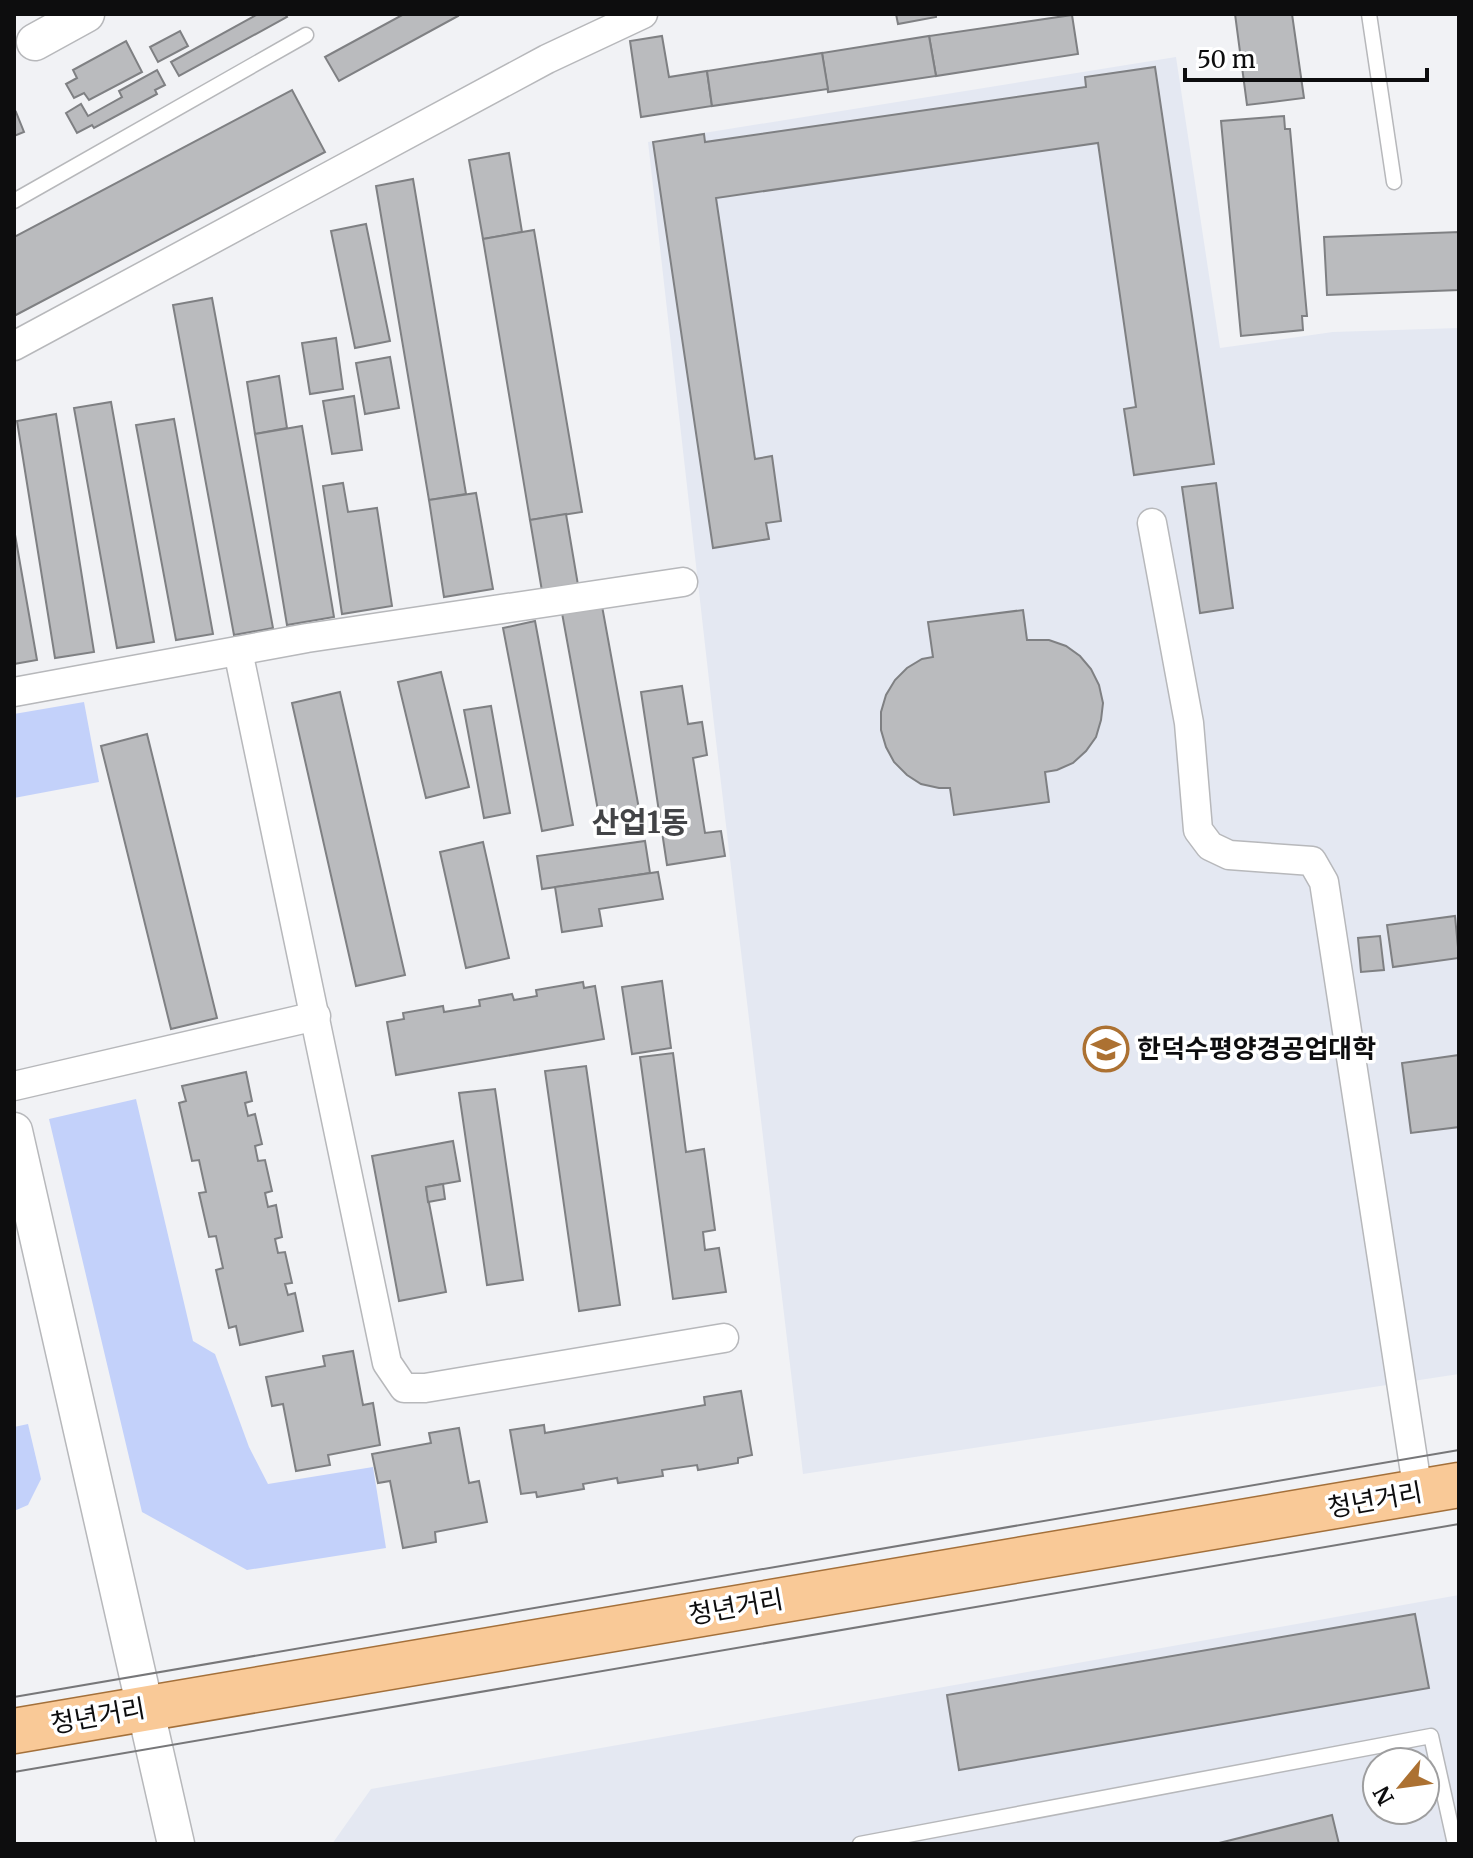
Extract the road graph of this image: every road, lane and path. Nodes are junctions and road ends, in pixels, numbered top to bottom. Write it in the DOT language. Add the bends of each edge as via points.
graph roads {
  1 [pos="86,14"];
  2 [pos="643,14"];
  3 [pos="1369,14"];
  4 [pos="306,35"];
  5 [pos="35,42"];
  6 [pos="1394,182"];
  7 [pos="14,201"];
  8 [pos="14,346"];
  9 [pos="1152,523"];
  10 [pos="683,582"];
  11 [pos="238,651"];
  12 [pos="14,692"];
  13 [pos="316,1016"];
  14 [pos="14,1086"];
  15 [pos="14,1131"];
  16 [pos="724,1338"];
  17 [pos="1439,1489"];
  18 [pos="144,1708"];
  19 [pos="14,1731"];
  20 [pos="176,1844"];
  21 [pos="860,1844"];
  22 [pos="1455,1844"];
  1 -- 5 [label="street"];
  2 -- 8 [label="street" via="547,59"];
  3 -- 6 [label="lane"];
  4 -- 7 [label="lane"];
  9 -- 17 [label="street" via="1189,723 1198,830 1210,846 1229,855 1312,861 1324,882"];
  10 -- 11 [label="street"];
  11 -- 12 [label="street"];
  11 -- 13 [label="street"];
  13 -- 14 [label="street"];
  13 -- 16 [label="street" via="387,1363 404,1388"];
  15 -- 18 [label="street"];
  17 -- 18 [label="main road, 청년거리"];
  18 -- 19 [label="main road, 청년거리"];
  18 -- 20 [label="street"];
  21 -- 22 [label="lane" via="1431,1736"];
}
